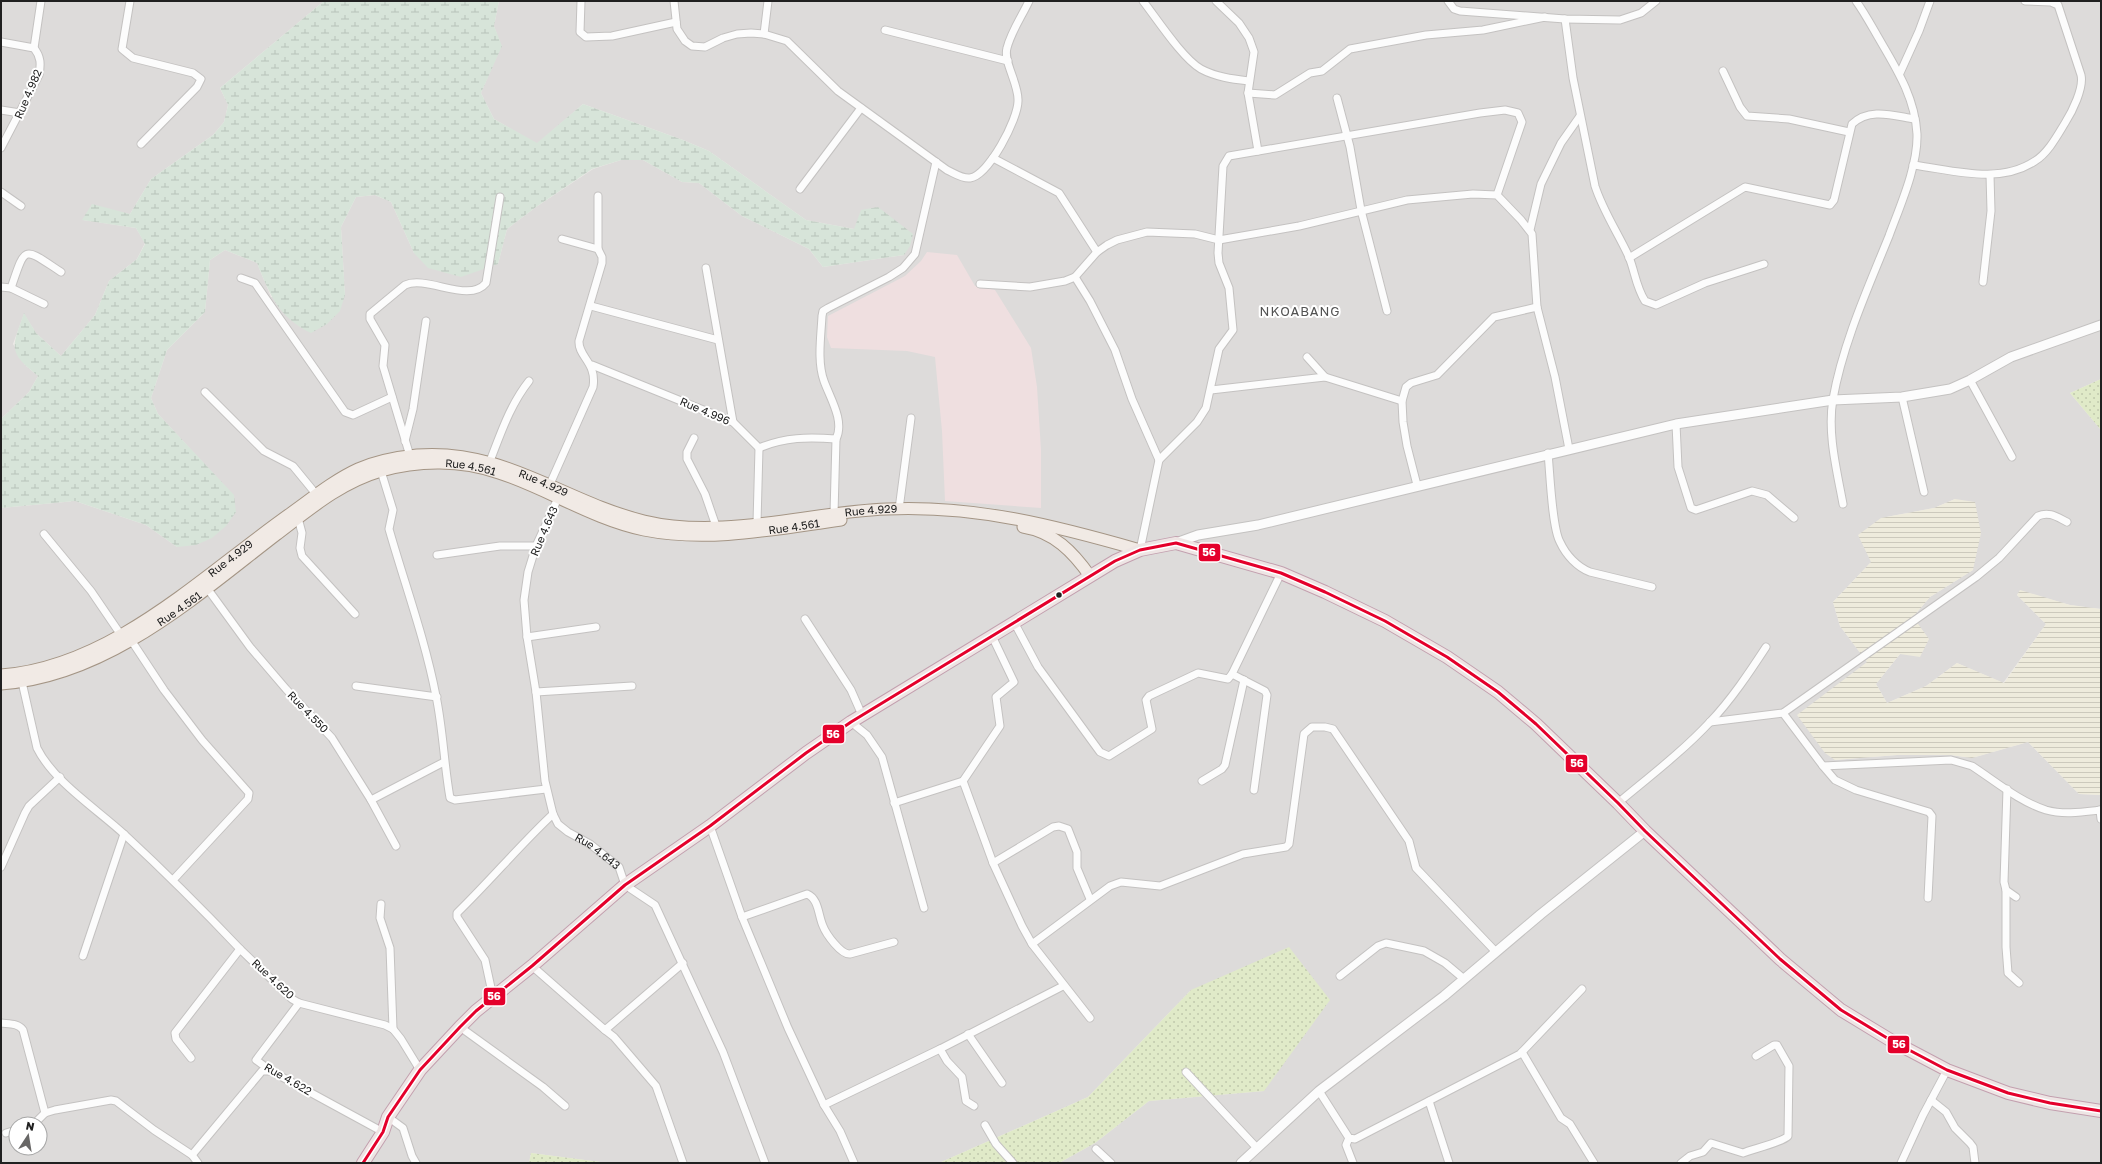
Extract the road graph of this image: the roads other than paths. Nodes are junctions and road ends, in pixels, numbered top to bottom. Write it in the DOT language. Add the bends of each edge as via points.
graph roads {
  1 [pos="41,1"];
  2 [pos="130,1"];
  3 [pos="581,1"];
  4 [pos="674,1"];
  5 [pos="768,1"];
  6 [pos="1029,1"];
  7 [pos="1143,1"];
  8 [pos="1216,1"];
  9 [pos="1448,1"];
  10 [pos="1656,1"];
  11 [pos="1856,1"];
  12 [pos="1930,1"];
  13 [pos="2025,1"];
  14 [pos="1545,17"];
  15 [pos="1565,19"];
  16 [pos="676,22"];
  17 [pos="885,30"];
  18 [pos="764,34"];
  19 [pos="1,42"];
  20 [pos="34,48"];
  21 [pos="1008,61"];
  22 [pos="1723,71"];
  23 [pos="1900,73"];
  24 [pos="1249,81"];
  25 [pos="1248,93"];
  26 [pos="1337,98"];
  27 [pos="861,108"];
  28 [pos="1,110"];
  29 [pos="20,113"];
  30 [pos="1580,116"];
  31 [pos="1915,119"];
  32 [pos="1849,132"];
  33 [pos="1347,135"];
  34 [pos="141,144"];
  35 [pos="1,148"];
  36 [pos="1258,151"];
  37 [pos="993,158"];
  38 [pos="936,162"];
  39 [pos="1913,165"];
  40 [pos="1990,174"];
  41 [pos="800,190"];
  42 [pos="1,192"];
  43 [pos="1497,195"];
  44 [pos="598,196"];
  45 [pos="500,197"];
  46 [pos="21,206"];
  47 [pos="1361,210"];
  48 [pos="1530,230"];
  49 [pos="562,239"];
  50 [pos="1219,240"];
  51 [pos="598,249"];
  52 [pos="1097,252"];
  53 [pos="1629,258"];
  54 [pos="1764,264"];
  55 [pos="706,268"];
  56 [pos="61,272"];
  57 [pos="1075,277"];
  58 [pos="241,278"];
  59 [pos="1983,282"];
  60 [pos="980,284"];
  61 [pos="1,286"];
  62 [pos="11,288"];
  63 [pos="44,304"];
  64 [pos="591,306"];
  65 [pos="1537,307"];
  66 [pos="1387,311"];
  67 [pos="426,321"];
  68 [pos="2101,325"];
  69 [pos="718,340"];
  70 [pos="1307,357"];
  71 [pos="592,365"];
  72 [pos="1325,377"];
  73 [pos="1970,380"];
  74 [pos="529,381"];
  75 [pos="1211,390"];
  76 [pos="205,392"];
  77 [pos="392,397"];
  78 [pos="1902,397"];
  79 [pos="1833,400"];
  80 [pos="1402,401"];
  81 [pos="911,418"];
  82 [pos="733,422"];
  83 [pos="1676,424"];
  84 [pos="694,438"];
  85 [pos="836,439"];
  86 [pos="405,441"];
  87 [pos="759,448"];
  88 [pos="1569,448"];
  89 [pos="1548,453"];
  90 [pos="410,456"];
  91 [pos="2012,457"];
  92 [pos="1159,460"];
  93 [pos="490,461"];
  94 [pos="381,471"];
  95 [pos="550,484"];
  96 [pos="1418,485"];
  97 [pos="1924,492"];
  98 [pos="316,494"];
  99 [pos="558,498"];
  100 [pos="1843,504"];
  101 [pos="899,509"];
  102 [pos="834,514"];
  103 [pos="298,518"];
  104 [pos="1794,518"];
  105 [pos="2067,522"];
  106 [pos="757,523"];
  107 [pos="716,526"];
  108 [pos="44,534"];
  109 [pos="1176,543"];
  110 [pos="536,546"];
  111 [pos="1140,550"];
  112 [pos="437,555"];
  113 [pos="1281,573"];
  114 [pos="1090,576"];
  115 [pos="1652,587"];
  116 [pos="207,588"];
  117 [pos="356,614"];
  118 [pos="805,619"];
  119 [pos="1014,622"];
  120 [pos="596,627"];
  121 [pos="121,634"];
  122 [pos="992,636"];
  123 [pos="527,637"];
  124 [pos="131,640"];
  125 [pos="1766,647"];
  126 [pos="1232,674"];
  127 [pos="1,675"];
  128 [pos="1244,680"];
  129 [pos="22,682"];
  130 [pos="1,684"];
  131 [pos="356,686"];
  132 [pos="632,686"];
  133 [pos="536,692"];
  134 [pos="437,698"];
  135 [pos="1783,713"];
  136 [pos="862,715"];
  137 [pos="851,722"];
  138 [pos="1710,722"];
  139 [pos="444,762"];
  140 [pos="1823,766"];
  141 [pos="60,777"];
  142 [pos="963,781"];
  143 [pos="1202,781"];
  144 [pos="546,789"];
  145 [pos="2008,789"];
  146 [pos="1254,790"];
  147 [pos="371,800"];
  148 [pos="894,803"];
  149 [pos="1618,803"];
  150 [pos="2101,810"];
  151 [pos="553,814"];
  152 [pos="2101,819"];
  153 [pos="710,826"];
  154 [pos="1645,831"];
  155 [pos="124,834"];
  156 [pos="396,846"];
  157 [pos="3,855"];
  158 [pos="993,863"];
  159 [pos="1,867"];
  160 [pos="173,880"];
  161 [pos="625,885"];
  162 [pos="2006,890"];
  163 [pos="2016,897"];
  164 [pos="1928,898"];
  165 [pos="1090,899"];
  166 [pos="381,904"];
  167 [pos="924,908"];
  168 [pos="742,917"];
  169 [pos="894,942"];
  170 [pos="1032,944"];
  171 [pos="240,949"];
  172 [pos="1496,952"];
  173 [pos="83,956"];
  174 [pos="683,963"];
  175 [pos="532,966"];
  176 [pos="1340,976"];
  177 [pos="1464,979"];
  178 [pos="2019,983"];
  179 [pos="1063,986"];
  180 [pos="1582,989"];
  181 [pos="493,997"];
  182 [pos="299,1002"];
  183 [pos="1090,1018"];
  184 [pos="1,1023"];
  185 [pos="460,1027"];
  186 [pos="393,1029"];
  187 [pos="605,1030"];
  188 [pos="968,1034"];
  189 [pos="940,1049"];
  190 [pos="1522,1052"];
  191 [pos="1756,1056"];
  192 [pos="191,1058"];
  193 [pos="420,1070"];
  194 [pos="1947,1070"];
  195 [pos="271,1071"];
  196 [pos="1186,1072"];
  197 [pos="1002,1083"];
  198 [pos="1319,1091"];
  199 [pos="1931,1100"];
  200 [pos="1429,1101"];
  201 [pos="824,1105"];
  202 [pos="565,1106"];
  203 [pos="974,1106"];
  204 [pos="2101,1111"];
  205 [pos="45,1113"];
  206 [pos="42,1116"];
  207 [pos="388,1117"];
  208 [pos="985,1125"];
  209 [pos="383,1132"];
  210 [pos="1348,1138"];
  211 [pos="1256,1147"];
  212 [pos="1096,1149"];
  213 [pos="192,1155"];
  214 [pos="1243,1162"];
  215 [pos="198,1163"];
  216 [pos="363,1163"];
  217 [pos="416,1163"];
  218 [pos="683,1163"];
  219 [pos="766,1163"];
  220 [pos="854,1163"];
  221 [pos="1014,1163"];
  222 [pos="1111,1163"];
  223 [pos="1353,1163"];
  224 [pos="1449,1163"];
  225 [pos="1594,1163"];
  226 [pos="1681,1163"];
  227 [pos="1901,1163"];
  228 [pos="1975,1163"];
  1 -- 20 [label="street"];
  2 -- 34 [label="street" via="122,50 133,58 193,73 201,80 197,88"];
  3 -- 16 [label="street" via="580,32 586,37 612,36"];
  4 -- 16 [label="street"];
  5 -- 18 [label="street"];
  6 -- 21 [label="street" via="1007,48"];
  7 -- 24 [label="street" via="1189,60 1200,68 1231,79"];
  8 -- 24 [label="street" via="1239,23 1249,38 1254,52"];
  9 -- 14 [label="street" via="1454,9 1460,11"];
  10 -- 15 [label="street" via="1641,13 1620,20"];
  11 -- 23 [label="street"];
  12 -- 23 [label="street"];
  13 -- 40 [label="street" via="2051,2 2058,5 2082,82 2073,111 2055,139 2036,161 2003,174"];
  14 -- 15 [label="street"];
  14 -- 25 [label="street" via="1483,30 1426,35 1350,49 1322,71 1310,73 1275,96"];
  15 -- 30 [label="street"];
  16 -- 18 [label="street" via="677,29 685,41 699,48 737,34"];
  17 -- 21 [label="street"];
  18 -- 27 [label="street" via="787,41 838,92"];
  19 -- 20 [label="street"];
  20 -- 29 [label="street, Rue 4.982" via="41,62 39,75"];
  21 -- 37 [label="street" via="1017,89 1017,112"];
  22 -- 32 [label="street" via="1747,116 1789,119"];
  23 -- 31 [label="street"];
  24 -- 25 [label="street"];
  25 -- 36 [label="street"];
  26 -- 33 [label="street"];
  27 -- 38 [label="street"];
  27 -- 41 [label="street"];
  28 -- 29 [label="street"];
  29 -- 35 [label="street, Rue 4.982"];
  30 -- 48 [label="street" via="1561,143 1541,184"];
  30 -- 53 [label="street" via="1600,202"];
  31 -- 32 [label="street" via="1873,113 1857,119"];
  31 -- 39 [label="street" via="1917,135"];
  32 -- 53 [label="street" via="1834,200 1830,205 1745,187"];
  33 -- 36 [label="street"];
  33 -- 43 [label="street" via="1505,110 1518,113 1522,122"];
  33 -- 47 [label="street"];
  36 -- 50 [label="street" via="1229,156 1223,166"];
  37 -- 38 [label="street" via="971,178 964,178"];
  37 -- 52 [label="street" via="1059,193"];
  38 -- 85 [label="street" via="915,254 903,268 889,277 824,311 823,378 838,420 840,431"];
  39 -- 40 [label="street"];
  39 -- 79 [label="street" via="1862,302"];
  40 -- 59 [label="street" via="1991,211"];
  42 -- 46 [label="street"];
  43 -- 47 [label="street" via="1489,193 1436,197 1400,201"];
  43 -- 48 [label="street"];
  44 -- 51 [label="street"];
  45 -- 77 [label="street" via="486,283 482,288 453,289 411,282 370,314 370,319 385,345 383,366"];
  47 -- 50 [label="street" via="1299,226"];
  47 -- 66 [label="street"];
  48 -- 65 [label="street" via="1535,261"];
  49 -- 51 [label="street"];
  50 -- 52 [label="street" via="1195,234 1147,232 1116,240"];
  50 -- 75 [label="street" via="1219,263 1229,288 1233,330 1219,349"];
  51 -- 64 [label="street" via="602,262"];
  52 -- 57 [label="street"];
  53 -- 54 [label="street" via="1640,294 1645,301 1656,305 1705,283"];
  55 -- 69 [label="street"];
  56 -- 62 [label="street" via="33,254 27,253 22,257"];
  57 -- 60 [label="street" via="1030,286"];
  57 -- 92 [label="street" via="1115,350 1129,392"];
  58 -- 77 [label="street" via="255,283 344,412 353,415"];
  61 -- 62 [label="street"];
  62 -- 63 [label="street"];
  64 -- 69 [label="street"];
  64 -- 71 [label="street" via="579,346"];
  65 -- 80 [label="street" via="1494,317 1437,375 1408,384"];
  65 -- 88 [label="street" via="1555,377"];
  67 -- 86 [label="street" via="413,409"];
  68 -- 73 [label="street" via="2011,357"];
  69 -- 82 [label="street"];
  70 -- 72 [label="street"];
  71 -- 82 [label="street, Rue 4.996"];
  71 -- 95 [label="street" via="593,387"];
  72 -- 75 [label="street"];
  72 -- 80 [label="street"];
  73 -- 78 [label="street" via="1950,389"];
  73 -- 91 [label="street"];
  74 -- 93 [label="street" via="508,414"];
  75 -- 92 [label="street" via="1206,408 1198,422"];
  76 -- 98 [label="street" via="264,451 293,466"];
  77 -- 86 [label="street"];
  78 -- 79 [label="street"];
  78 -- 97 [label="street"];
  79 -- 83 [label="street"];
  79 -- 100 [label="street" via="1834,451"];
  80 -- 96 [label="street" via="1407,446"];
  81 -- 101 [label="street"];
  82 -- 87 [label="street, Rue 4.996"];
  83 -- 88 [label="street"];
  83 -- 104 [label="street" via="1678,467 1691,508 1696,510 1752,491 1767,495"];
  84 -- 107 [label="street" via="687,452 687,459 705,494"];
  85 -- 87 [label="street" via="799,437 777,440"];
  85 -- 102 [label="street"];
  86 -- 90 [label="street"];
  87 -- 106 [label="street"];
  88 -- 89 [label="street"];
  89 -- 96 [label="street"];
  89 -- 115 [label="street" via="1557,534 1568,555 1584,570"];
  90 -- 93 [label="main road, Rue 4.929" via="442,454"];
  90 -- 98 [label="main road, Rue 4.929" via="386,460 356,470"];
  92 -- 111 [label="street"];
  93 -- 95 [label="main road, Rue 4.929"];
  94 -- 99 [label="main road, Rue 4.561" via="425,463 466,465 499,472"];
  94 -- 103 [label="main road, Rue 4.561" via="326,497"];
  94 -- 134 [label="street" via="393,510 389,529 428,656"];
  95 -- 107 [label="main road, Rue 4.929" via="603,508 644,521 681,526"];
  96 -- 109 [label="street" via="1258,525 1198,535"];
  98 -- 121 [label="main road, Rue 4.929" via="171,603"];
  99 -- 110 [label="street, Rue 4.643"];
  99 -- 114 [label="main road, Rue 4.561" via="622,524 643,530 676,534 739,534 865,517 951,518 1011,525 1044,532 1056,539"];
  101 -- 102 [label="main road, Rue 4.929"];
  101 -- 111 [label="main road, Rue 4.929" via="948,510 1036,522"];
  102 -- 106 [label="main road, Rue 4.929"];
  103 -- 116 [label="main road, Rue 4.561"];
  103 -- 117 [label="street" via="302,533 302,556"];
  105 -- 135 [label="street" via="2050,514 2038,516 1988,568"];
  106 -- 107 [label="main road, Rue 4.929"];
  108 -- 121 [label="street" via="91,591"];
  109 -- 111 [label="highway"];
  109 -- 113 [label="highway"];
  110 -- 112 [label="street" via="500,546"];
  110 -- 123 [label="street, Rue 4.643" via="528,572 524,600"];
  111 -- 114 [label="highway"];
  113 -- 126 [label="street"];
  113 -- 149 [label="highway" via="1385,621 1447,656 1498,692 1536,724"];
  114 -- 119 [label="highway"];
  116 -- 124 [label="main road, Rue 4.561"];
  116 -- 147 [label="street, Rue 4.550" via="255,653 332,738"];
  118 -- 136 [label="street" via="851,690"];
  119 -- 122 [label="highway"];
  119 -- 126 [label="street" via="1038,667 1104,755 1109,756 1152,729 1146,700 1149,696 1198,673 1228,679"];
  120 -- 123 [label="street"];
  121 -- 127 [label="main road, Rue 4.929" via="72,658 40,668"];
  122 -- 136 [label="highway"];
  122 -- 142 [label="street" via="1014,682 996,697 1000,726"];
  123 -- 133 [label="street, Rue 4.643"];
  124 -- 129 [label="main road, Rue 4.561" via="100,658 46,677"];
  124 -- 160 [label="street" via="164,690 202,740 250,793 248,799"];
  125 -- 138 [label="street" via="1746,678"];
  126 -- 128 [label="street"];
  128 -- 143 [label="street" via="1225,765"];
  128 -- 146 [label="street" via="1267,695"];
  129 -- 130 [label="main road, Rue 4.561"];
  129 -- 141 [label="street, Rue 4.620" via="37,748"];
  131 -- 134 [label="street"];
  132 -- 133 [label="street"];
  133 -- 144 [label="street, Rue 4.643"];
  134 -- 139 [label="street"];
  135 -- 138 [label="street"];
  135 -- 140 [label="street"];
  136 -- 137 [label="highway"];
  137 -- 148 [label="street" via="867,735 882,757"];
  137 -- 153 [label="highway"];
  138 -- 149 [label="street" via="1662,767"];
  139 -- 144 [label="street" via="452,800"];
  139 -- 147 [label="street"];
  140 -- 145 [label="street" via="1956,761 1972,766"];
  140 -- 164 [label="street" via="1835,780 1856,790 1929,812 1932,816"];
  141 -- 155 [label="street, Rue 4.620"];
  141 -- 157 [label="street" via="30,806"];
  142 -- 148 [label="street"];
  142 -- 158 [label="street"];
  144 -- 151 [label="street, Rue 4.643"];
  145 -- 150 [label="street" via="2047,810"];
  145 -- 162 [label="street" via="2004,873"];
  147 -- 156 [label="street, Rue 4.550"];
  148 -- 167 [label="street"];
  149 -- 154 [label="highway"];
  150 -- 152 [label="street"];
  151 -- 161 [label="street, Rue 4.643" via="558,824 590,844 619,867"];
  151 -- 181 [label="street" via="518,847 457,913 457,917 486,960"];
  153 -- 161 [label="highway"];
  153 -- 168 [label="street"];
  154 -- 172 [label="street"];
  154 -- 194 [label="highway" via="1780,959 1841,1010"];
  155 -- 160 [label="street, Rue 4.620"];
  155 -- 173 [label="street"];
  157 -- 159 [label="street"];
  158 -- 165 [label="street" via="1053,827 1064,827 1068,829 1077,852 1077,868"];
  158 -- 170 [label="street"];
  160 -- 171 [label="street, Rue 4.620"];
  161 -- 174 [label="street" via="655,906"];
  161 -- 175 [label="highway, Rue 4.643"];
  162 -- 163 [label="street"];
  162 -- 178 [label="street" via="2008,973"];
  165 -- 170 [label="street"];
  165 -- 172 [label="street" via="1121,882 1160,886 1242,854 1286,847 1289,844 1304,734 1312,727 1325,727 1333,729 1409,841 1416,868"];
  166 -- 186 [label="street" via="380,918 390,948"];
  168 -- 169 [label="street" via="807,894 814,900 825,931 844,953 850,954"];
  168 -- 201 [label="street" via="788,1028"];
  170 -- 179 [label="street"];
  171 -- 182 [label="street, Rue 4.620" via="292,999"];
  171 -- 192 [label="street" via="175,1033 176,1039"];
  172 -- 177 [label="street"];
  174 -- 187 [label="street"];
  174 -- 219 [label="street" via="723,1052"];
  175 -- 181 [label="highway, Rue 4.643"];
  175 -- 187 [label="street"];
  176 -- 177 [label="street" via="1378,946 1386,943 1424,951 1445,963"];
  177 -- 198 [label="street"];
  179 -- 183 [label="street"];
  179 -- 188 [label="street"];
  180 -- 190 [label="street"];
  181 -- 185 [label="highway, Rue 4.643"];
  182 -- 186 [label="street, Rue 4.620"];
  182 -- 195 [label="street, Rue 4.622" via="256,1060"];
  184 -- 205 [label="street" via="16,1024 23,1030"];
  185 -- 193 [label="highway, Rue 4.643"];
  185 -- 202 [label="street"];
  186 -- 193 [label="street"];
  187 -- 218 [label="street" via="656,1086"];
  188 -- 189 [label="street"];
  188 -- 197 [label="street"];
  189 -- 201 [label="street"];
  189 -- 203 [label="street" via="962,1077 966,1101"];
  190 -- 200 [label="street"];
  190 -- 225 [label="street" via="1561,1118 1570,1124"];
  191 -- 226 [label="street" via="1774,1044 1789,1066 1788,1136 1743,1153 1711,1143 1702,1152 1690,1156"];
  193 -- 207 [label="highway, Rue 4.643"];
  194 -- 199 [label="street"];
  194 -- 204 [label="highway" via="2008,1092 2050,1103"];
  195 -- 209 [label="street, Rue 4.622"];
  195 -- 213 [label="street" via="262,1071"];
  196 -- 211 [label="street"];
  198 -- 210 [label="street"];
  198 -- 211 [label="street"];
  199 -- 227 [label="street"];
  199 -- 228 [label="street" via="1946,1112 1955,1128 1973,1147"];
  200 -- 210 [label="street" via="1354,1139"];
  200 -- 224 [label="street"];
  201 -- 220 [label="street" via="840,1131"];
  205 -- 206 [label="street"];
  205 -- 213 [label="street" via="104,1100 116,1102"];
  207 -- 209 [label="highway, Rue 4.643"];
  207 -- 217 [label="street" via="403,1128"];
  208 -- 221 [label="street" via="996,1144"];
  209 -- 216 [label="highway, Rue 4.643"];
  210 -- 223 [label="street" via="1346,1145"];
  211 -- 214 [label="street"];
  212 -- 222 [label="street"];
  213 -- 215 [label="street"];
}
